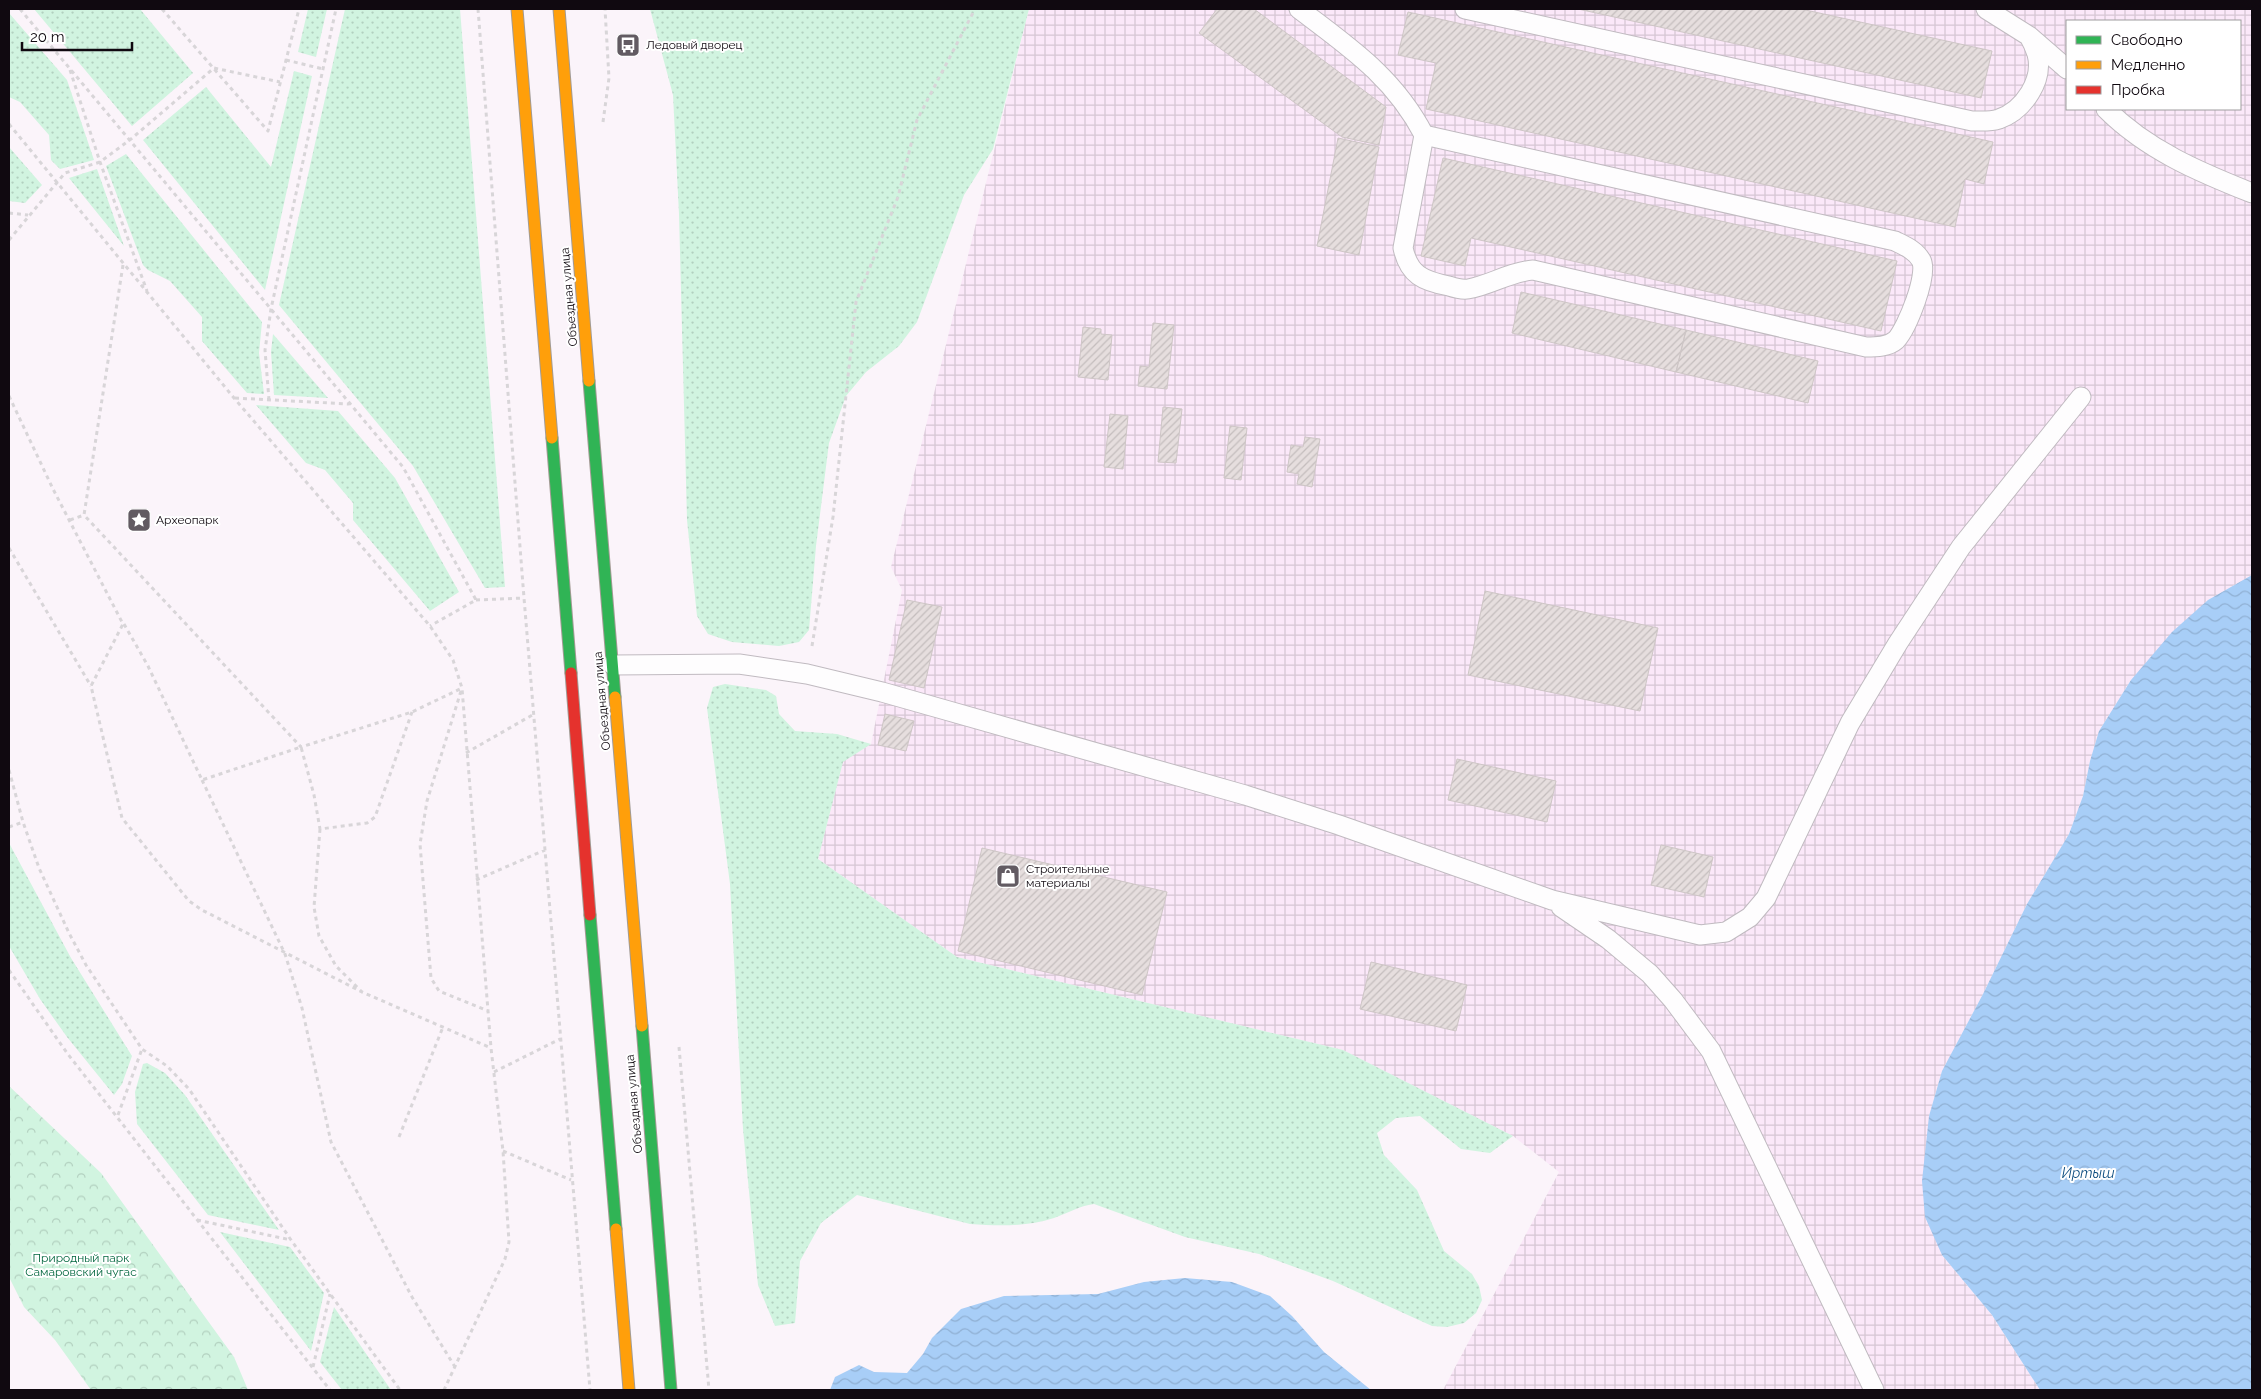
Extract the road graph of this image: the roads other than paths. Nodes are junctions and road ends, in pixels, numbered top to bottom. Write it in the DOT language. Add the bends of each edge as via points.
graph roads {
  1 [pos="517,9"];
  2 [pos="559,9"];
  3 [pos="1299,9"];
  4 [pos="1465,9"];
  5 [pos="1986,9"];
  6 [pos="2029,36"];
  7 [pos="2066,69"];
  8 [pos="2107,110"];
  9 [pos="1424,135"];
  10 [pos="2252,192"];
  11 [pos="2080,397"];
  12 [pos="613,665"];
  13 [pos="1552,900"];
  14 [pos="629,1390"];
  15 [pos="671,1390"];
  16 [pos="1874,1390"];
  1 -- 14 [label="main road"];
  2 -- 12 [label="main road, Объездная улица"];
  3 -- 9 [label="lane" via="1365,59 1398,94"];
  4 -- 6 [label="lane" via="1980,121 2006,116 2032,90 2038,76 2038,63"];
  5 -- 6 [label="lane"];
  6 -- 7 [label="lane"];
  8 -- 10 [label="lane" via="2156,150 2213,178"];
  9 -- 9 [label="lane" via="1896,241 1916,253 1924,274 1904,327 1895,341 1882,347 1866,347 1534,270 1516,271 1465,290 1430,282 1415,274 1406,261 1403,248"];
  11 -- 13 [label="lane" via="1961,547 1898,643 1850,722 1766,898 1750,917 1726,932 1700,935"];
  12 -- 13 [label="lane" via="739,664 807,674 882,692 1245,795"];
  12 -- 15 [label="main road, Объездная улица"];
  13 -- 16 [label="lane" via="1608,939 1650,974 1711,1051"];
}
